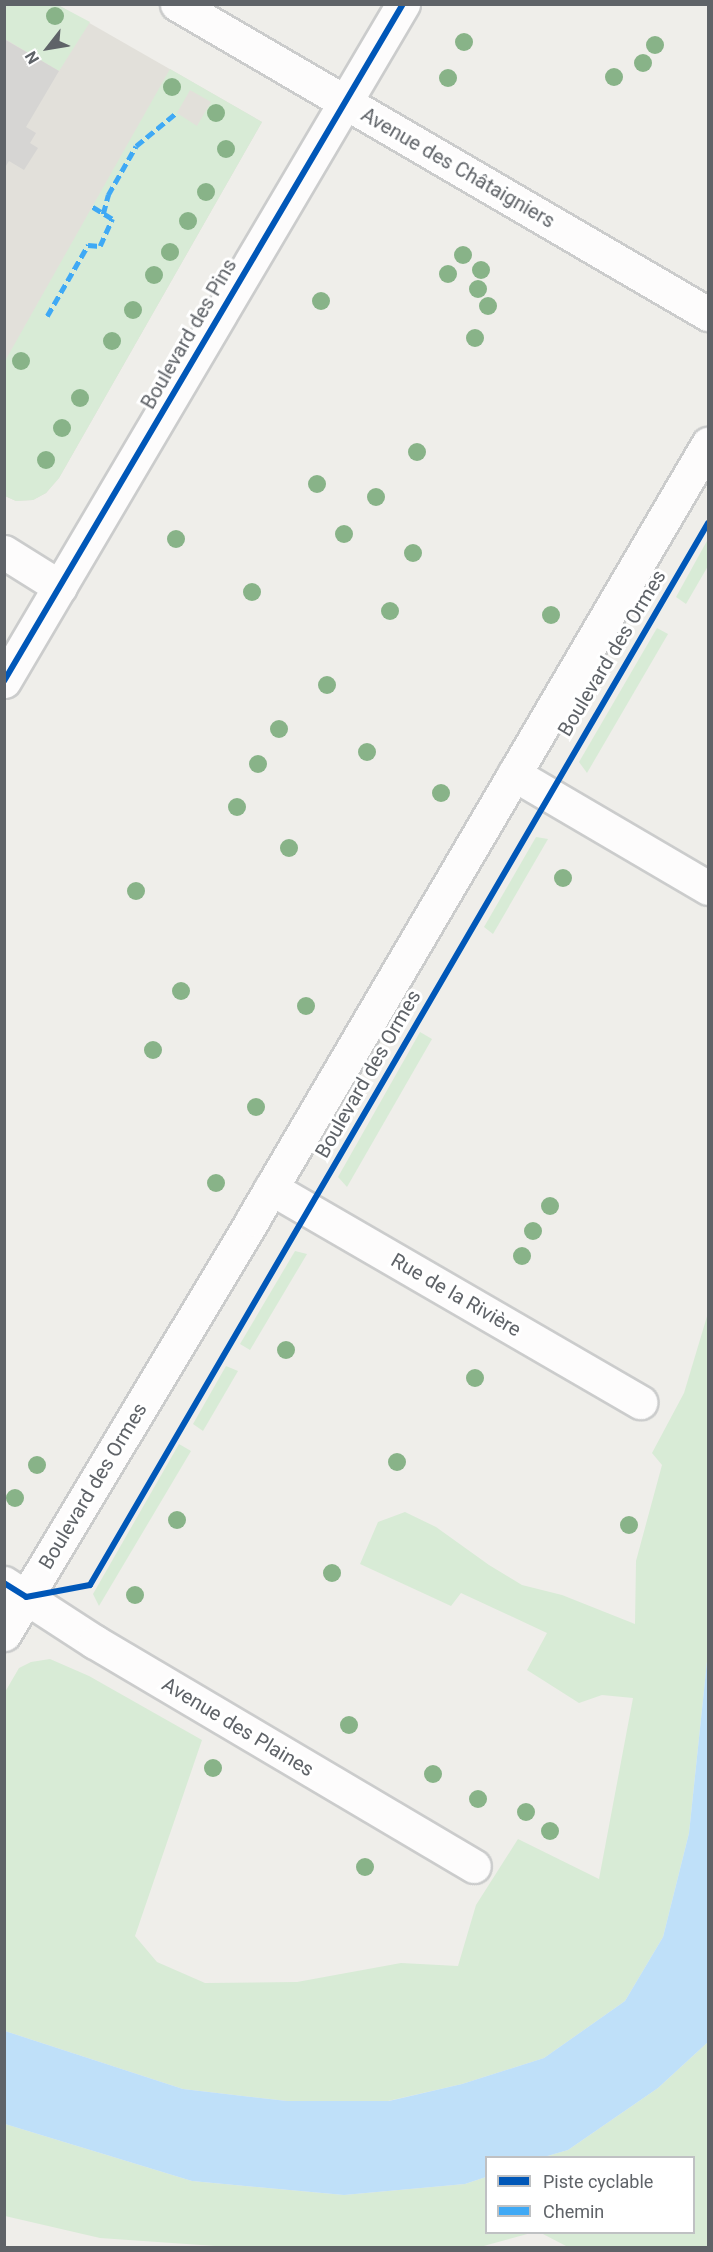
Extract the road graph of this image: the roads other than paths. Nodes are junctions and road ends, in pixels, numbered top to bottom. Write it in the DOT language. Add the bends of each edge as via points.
graph roads {
  1 [pos="177,4"];
  2 [pos="403,4"];
  3 [pos="346,102"];
  4 [pos="708,314"];
  5 [pos="708,444"];
  6 [pos="4,552"];
  7 [pos="60,586"];
  8 [pos="4,681"];
  9 [pos="514,774"];
  10 [pos="708,888"];
  11 [pos="272,1188"];
  12 [pos="640,1402"];
  13 [pos="15,1590"];
  14 [pos="4,1634"];
  15 [pos="474,1866"];
  1 -- 3 [label="street, Avenue des Châtaigniers"];
  2 -- 3 [label="street, Boulevard des Pins"];
  3 -- 4 [label="street, Avenue des Châtaigniers"];
  3 -- 7 [label="street, Boulevard des Pins"];
  5 -- 9 [label="street, Boulevard des Ormes"];
  6 -- 7 [label="street"];
  7 -- 8 [label="street, Boulevard des Pins"];
  9 -- 10 [label="street"];
  9 -- 11 [label="street, Boulevard des Ormes"];
  11 -- 12 [label="street, Rue de la Rivière"];
  11 -- 13 [label="street, Boulevard des Ormes"];
  13 -- 14 [label="street, Boulevard des Ormes"];
  13 -- 15 [label="street, Avenue des Plaines" via="95,1642"];
}
